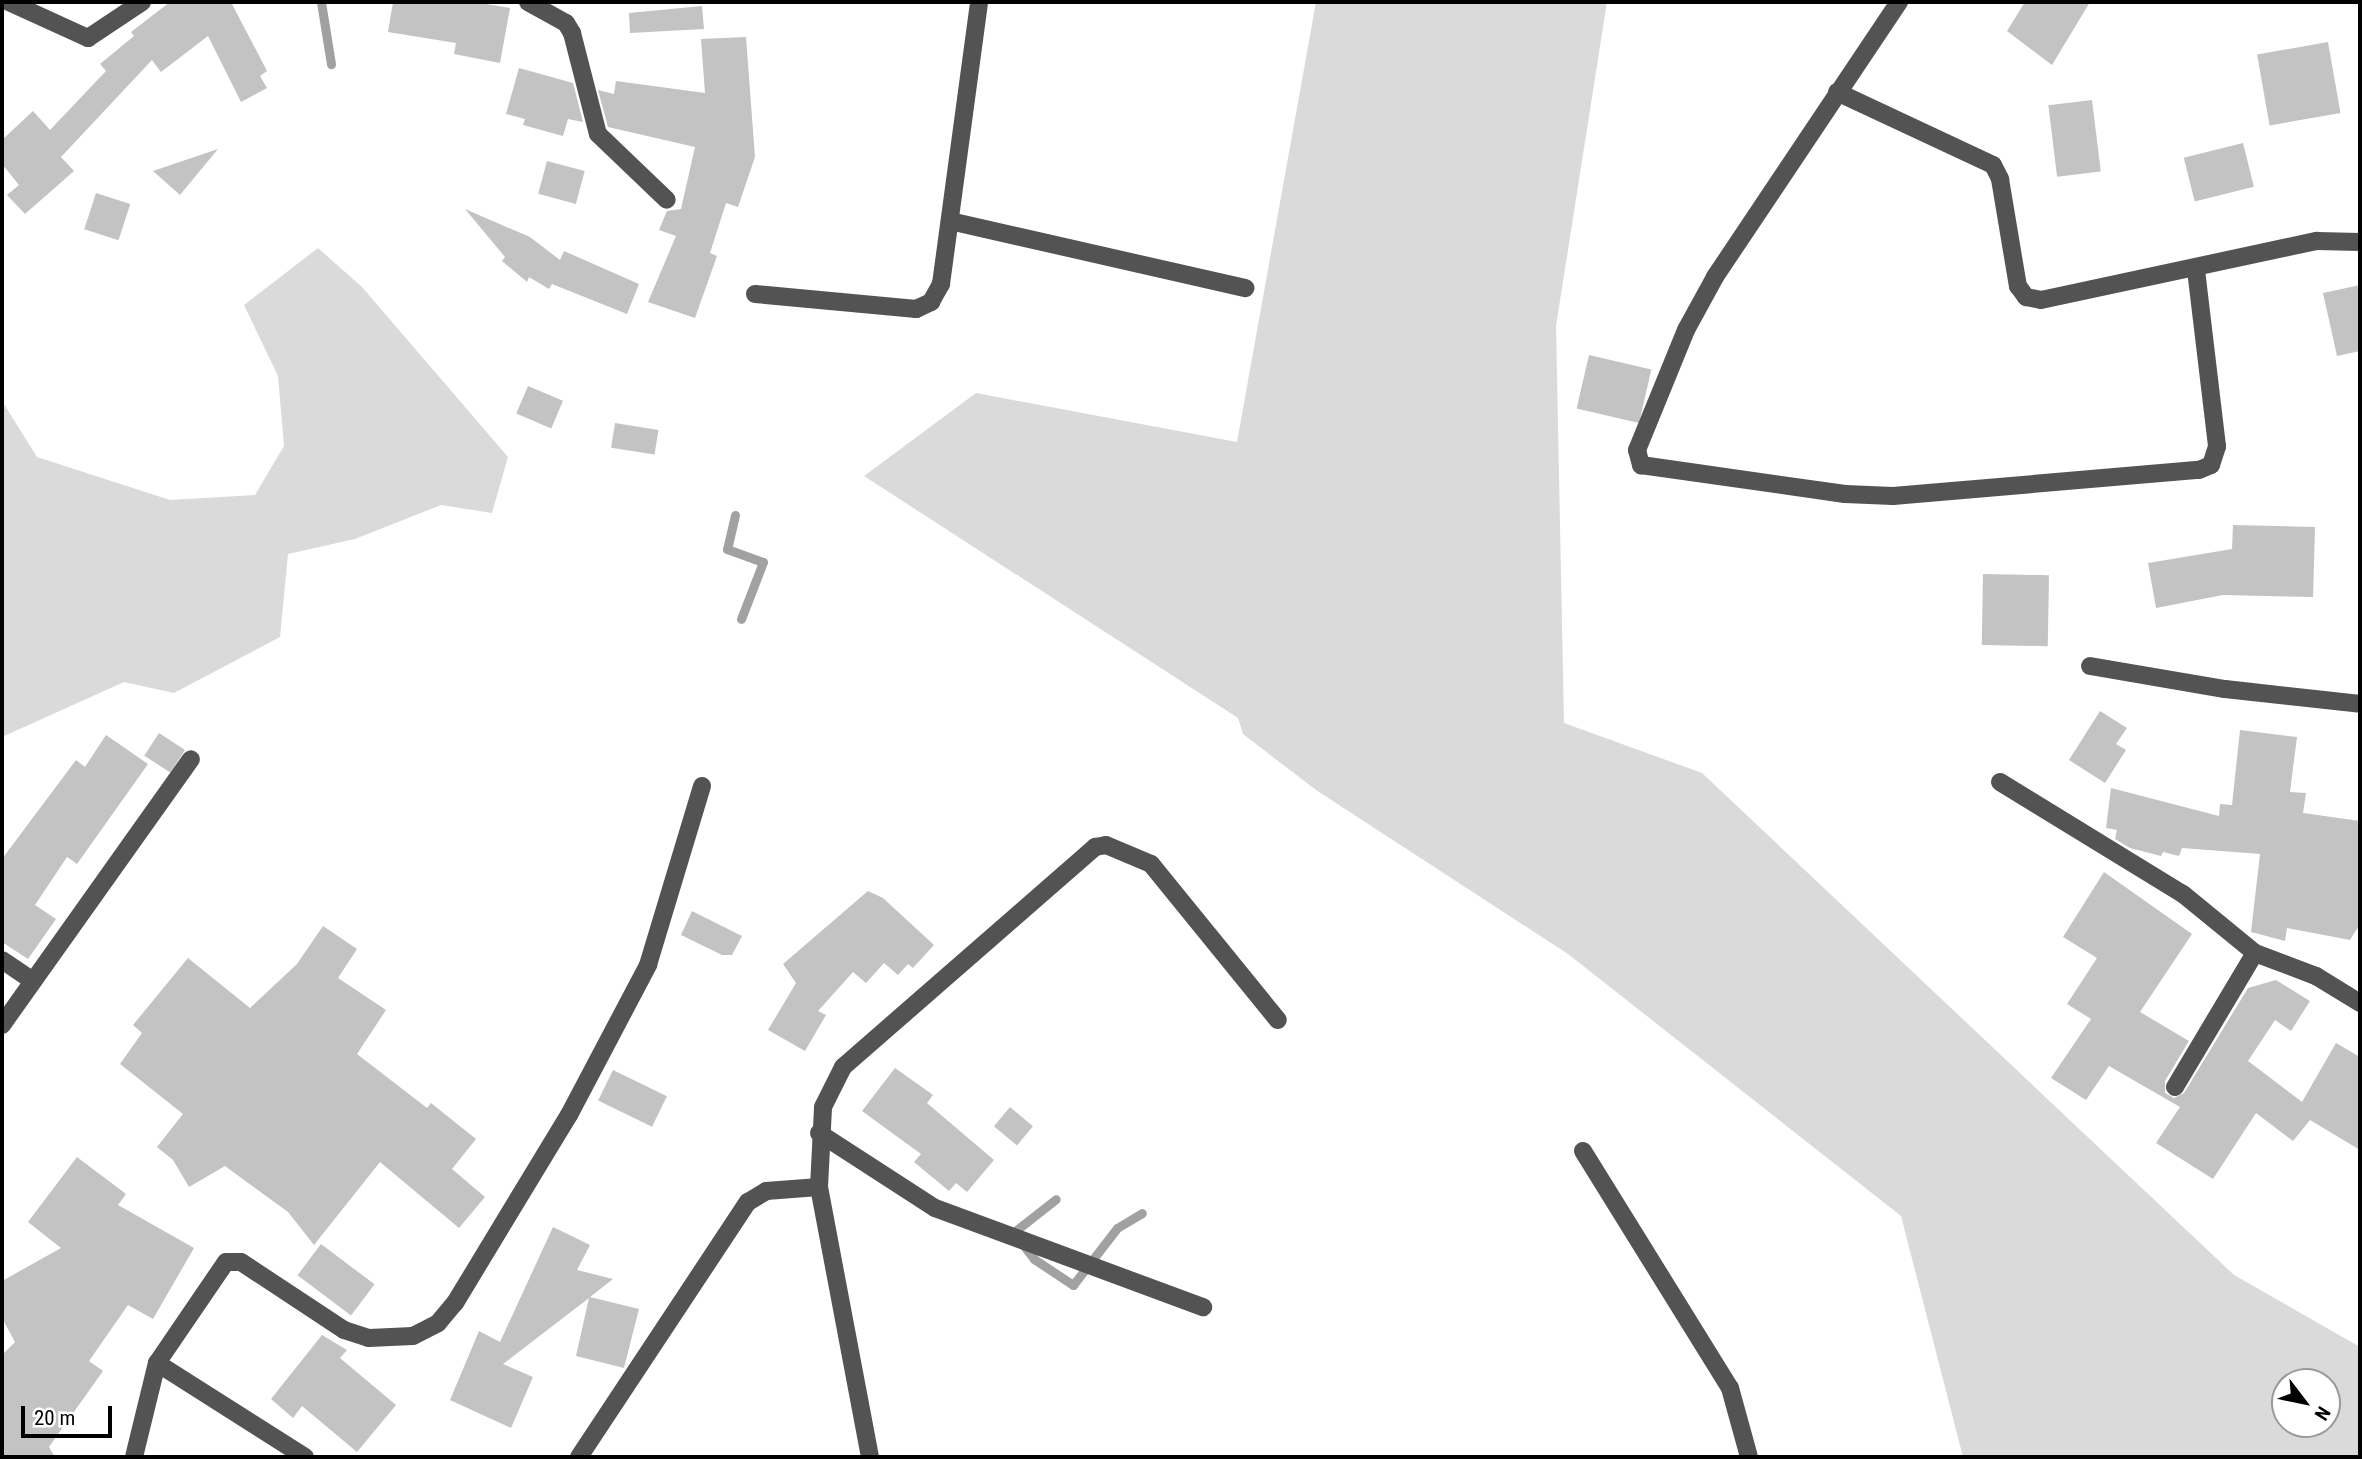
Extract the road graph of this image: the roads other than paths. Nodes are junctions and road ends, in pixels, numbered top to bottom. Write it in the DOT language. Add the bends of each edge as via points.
graph roads {
  1 [pos="9,2"];
  2 [pos="142,2"];
  3 [pos="528,2"];
  4 [pos="979,2"];
  5 [pos="1899,2"];
  6 [pos="1837,92"];
  7 [pos="667,200"];
  8 [pos="950,221"];
  9 [pos="2360,242"];
  10 [pos="2196,269"];
  11 [pos="1245,288"];
  12 [pos="755,294"];
  13 [pos="2090,666"];
  14 [pos="2360,704"];
  15 [pos="191,759"];
  16 [pos="2000,782"];
  17 [pos="702,786"];
  18 [pos="2255,953"];
  19 [pos="2,960"];
  20 [pos="33,981"];
  21 [pos="2360,1003"];
  22 [pos="1278,1020"];
  23 [pos="2,1025"];
  24 [pos="2175,1087"];
  25 [pos="819,1133"];
  26 [pos="1583,1152"];
  27 [pos="818,1187"];
  28 [pos="1203,1307"];
  29 [pos="158,1363"];
  30 [pos="134,1457"];
  31 [pos="305,1457"];
  32 [pos="579,1457"];
  33 [pos="870,1457"];
  34 [pos="1749,1457"];
  1 -- 2 [label="street" via="88,38"];
  3 -- 7 [label="street" via="566,23 598,134"];
  4 -- 8 [label="street"];
  5 -- 6 [label="street"];
  6 -- 10 [label="street" via="1993,166 2000,179 2018,286 2026,297 2041,300"];
  6 -- 10 [label="street" via="1715,277 1686,330 1637,450 1641,465 1832,493 1893,496 2199,470 2211,465 2217,446"];
  8 -- 11 [label="street"];
  8 -- 12 [label="street" via="941,284 931,302 916,309"];
  9 -- 10 [label="street" via="2317,241"];
  13 -- 14 [label="street" via="2225,689"];
  15 -- 20 [label="street"];
  16 -- 18 [label="street" via="2183,894"];
  17 -- 29 [label="street" via="648,965 481,1265 438,1323 413,1336 369,1338 344,1330 233,1260 226,1262"];
  18 -- 21 [label="street" via="2316,976"];
  18 -- 24 [label="street"];
  19 -- 20 [label="street"];
  20 -- 23 [label="street"];
  22 -- 25 [label="street" via="1151,864 1139,855 1106,845 1095,847 843,1067 830,1088"];
  25 -- 27 [label="street"];
  25 -- 28 [label="street" via="936,1208"];
  26 -- 34 [label="street" via="1730,1388"];
  27 -- 32 [label="street" via="766,1191 748,1202"];
  27 -- 33 [label="street"];
  29 -- 30 [label="street"];
  29 -- 31 [label="street"];
}
